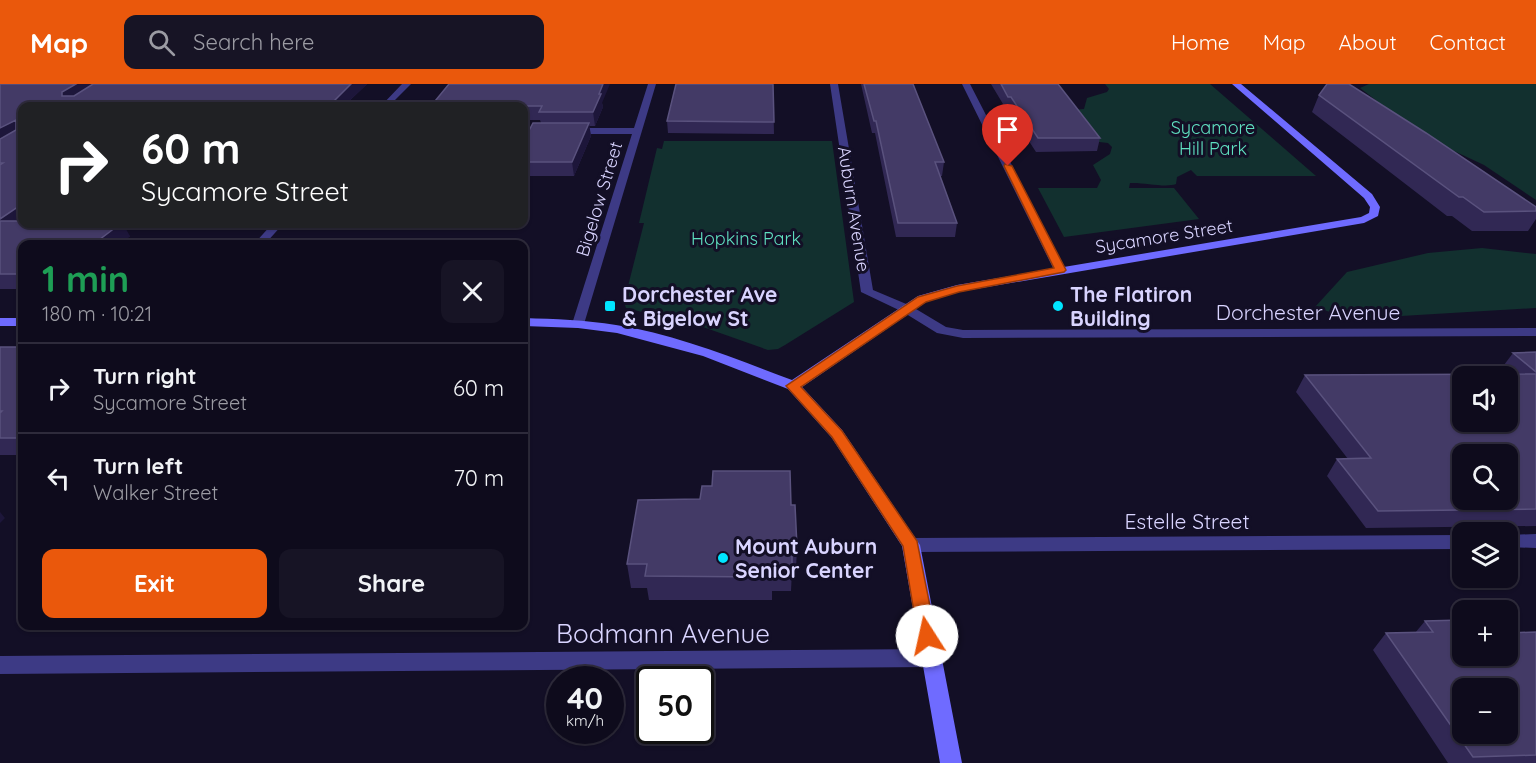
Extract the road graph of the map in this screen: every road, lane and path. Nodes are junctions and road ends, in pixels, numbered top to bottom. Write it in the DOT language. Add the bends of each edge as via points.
graph roads {
  1 [pos="406,84"];
  2 [pos="652,84"];
  3 [pos="834,84"];
  4 [pos="966,84"];
  5 [pos="1236,84"];
  6 [pos="389,102"];
  7 [pos="528,131"];
  8 [pos="638,131"];
  9 [pos="274,228"];
  10 [pos="263,240"];
  11 [pos="1060,270"];
  12 [pos="907,309"];
  13 [pos="0,322"];
  14 [pos="18,322"];
  15 [pos="528,322"];
  16 [pos="578,324"];
  17 [pos="1536,332"];
  18 [pos="793,386"];
  19 [pos="1518,541"];
  20 [pos="1536,541"];
  21 [pos="1452,542"];
  22 [pos="911,545"];
  23 [pos="931,658"];
  24 [pos="0,665"];
  25 [pos="951,763"];
  1 -- 6 [label="street"];
  2 -- 8 [label="street, Bigelow Street"];
  3 -- 12 [label="street, Auburn Avenue" via="867,292"];
  4 -- 11 [label="street"];
  5 -- 11 [label="main road, Sycamore Street" via="1368,196 1375,207 1374,214 1364,220 1265,238"];
  7 -- 8 [label="street"];
  8 -- 16 [label="street, Bigelow Street"];
  9 -- 10 [label="street"];
  11 -- 12 [label="main road, Sycamore Street" via="957,289 922,299"];
  12 -- 17 [label="street, Dorchester Avenue" via="942,330 963,334"];
  12 -- 18 [label="main road, Sycamore Street"];
  13 -- 14 [label="main road"];
  15 -- 16 [label="main road"];
  16 -- 18 [label="main road" via="618,329 708,353"];
  18 -- 22 [label="main road" via="837,434"];
  19 -- 20 [label="street"];
  21 -- 22 [label="street, Estelle Street"];
  22 -- 23 [label="main road"];
  23 -- 24 [label="street, Bodmann Avenue"];
  23 -- 25 [label="main road"];
}
